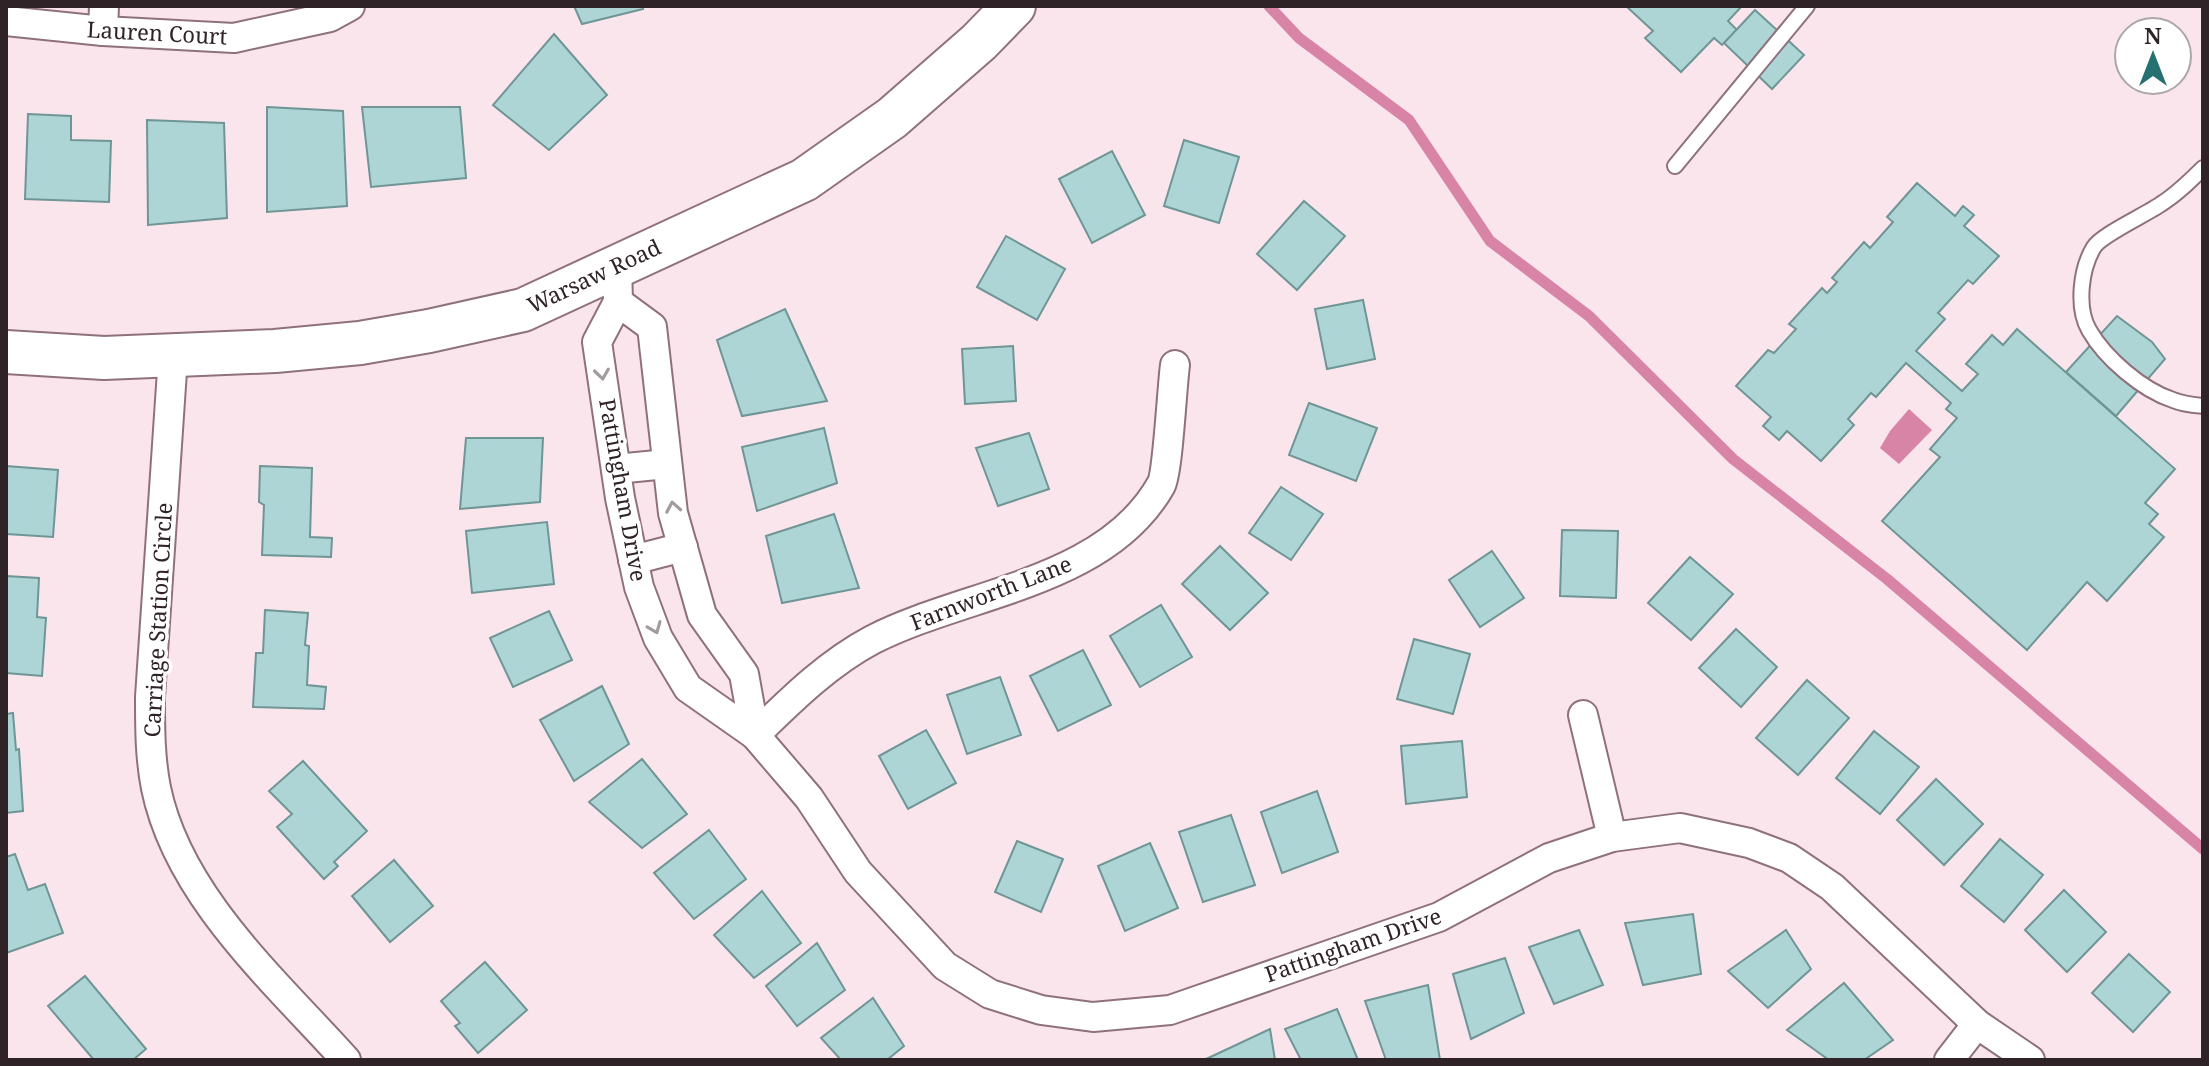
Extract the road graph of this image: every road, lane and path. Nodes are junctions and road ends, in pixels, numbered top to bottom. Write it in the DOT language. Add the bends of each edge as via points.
graph roads {
  1 [pos="350,6"];
  2 [pos="1014,6"];
  3 [pos="1807,6"];
  4 [pos="104,19"];
  5 [pos="6,21"];
  6 [pos="1675,166"];
  7 [pos="2203,168"];
  8 [pos="618,283"];
  9 [pos="6,352"];
  10 [pos="173,356"];
  11 [pos="1175,365"];
  12 [pos="2203,406"];
  13 [pos="667,464"];
  14 [pos="616,469"];
  15 [pos="683,547"];
  16 [pos="633,560"];
  17 [pos="1583,715"];
  18 [pos="755,735"];
  19 [pos="1612,837"];
  20 [pos="1977,1024"];
  21 [pos="346,1060"];
  22 [pos="1949,1060"];
  23 [pos="2030,1060"];
  1 -- 4 [label="street, Lauren Court" via="330,17 234,38"];
  2 -- 8 [label="street, Warsaw Road" via="892,118 804,180"];
  3 -- 6 [label="lane"];
  4 -- 5 [label="street, Lauren Court"];
  7 -- 12 [label="lane" via="2163,203 2096,244 2082,292 2088,329 2103,350 2153,390"];
  8 -- 10 [label="street, Warsaw Road" via="523,310 360,343"];
  8 -- 13 [label="street, Pattingham Drive" via="652,327"];
  8 -- 14 [label="street, Pattingham Drive, one-way" via="597,342"];
  9 -- 10 [label="street, Warsaw Road"];
  10 -- 21 [label="street, Carriage Station Circle" via="150,697 156,790 191,876 228,929"];
  11 -- 18 [label="street, Farnworth Lane" via="1162,483 1124,532 1075,562 872,640 810,681"];
  13 -- 14 [label="street"];
  15 -- 13 [label="street, Pattingham Drive, one-way"];
  14 -- 16 [label="street, Pattingham Drive"];
  15 -- 16 [label="street"];
  15 -- 18 [label="street, Pattingham Drive" via="702,615 744,674"];
  16 -- 18 [label="street, Pattingham Drive, one-way" via="658,638 688,688"];
  17 -- 19 [label="street"];
  18 -- 19 [label="street, Pattingham Drive" via="809,798 858,872 945,966 990,994 1041,1010 1093,1017 1170,1010 1439,917 1549,858"];
  19 -- 20 [label="street, Pattingham Drive" via="1680,828 1789,858 1832,887"];
  20 -- 22 [label="street"];
  20 -- 23 [label="street, Pattingham Drive"];
}
